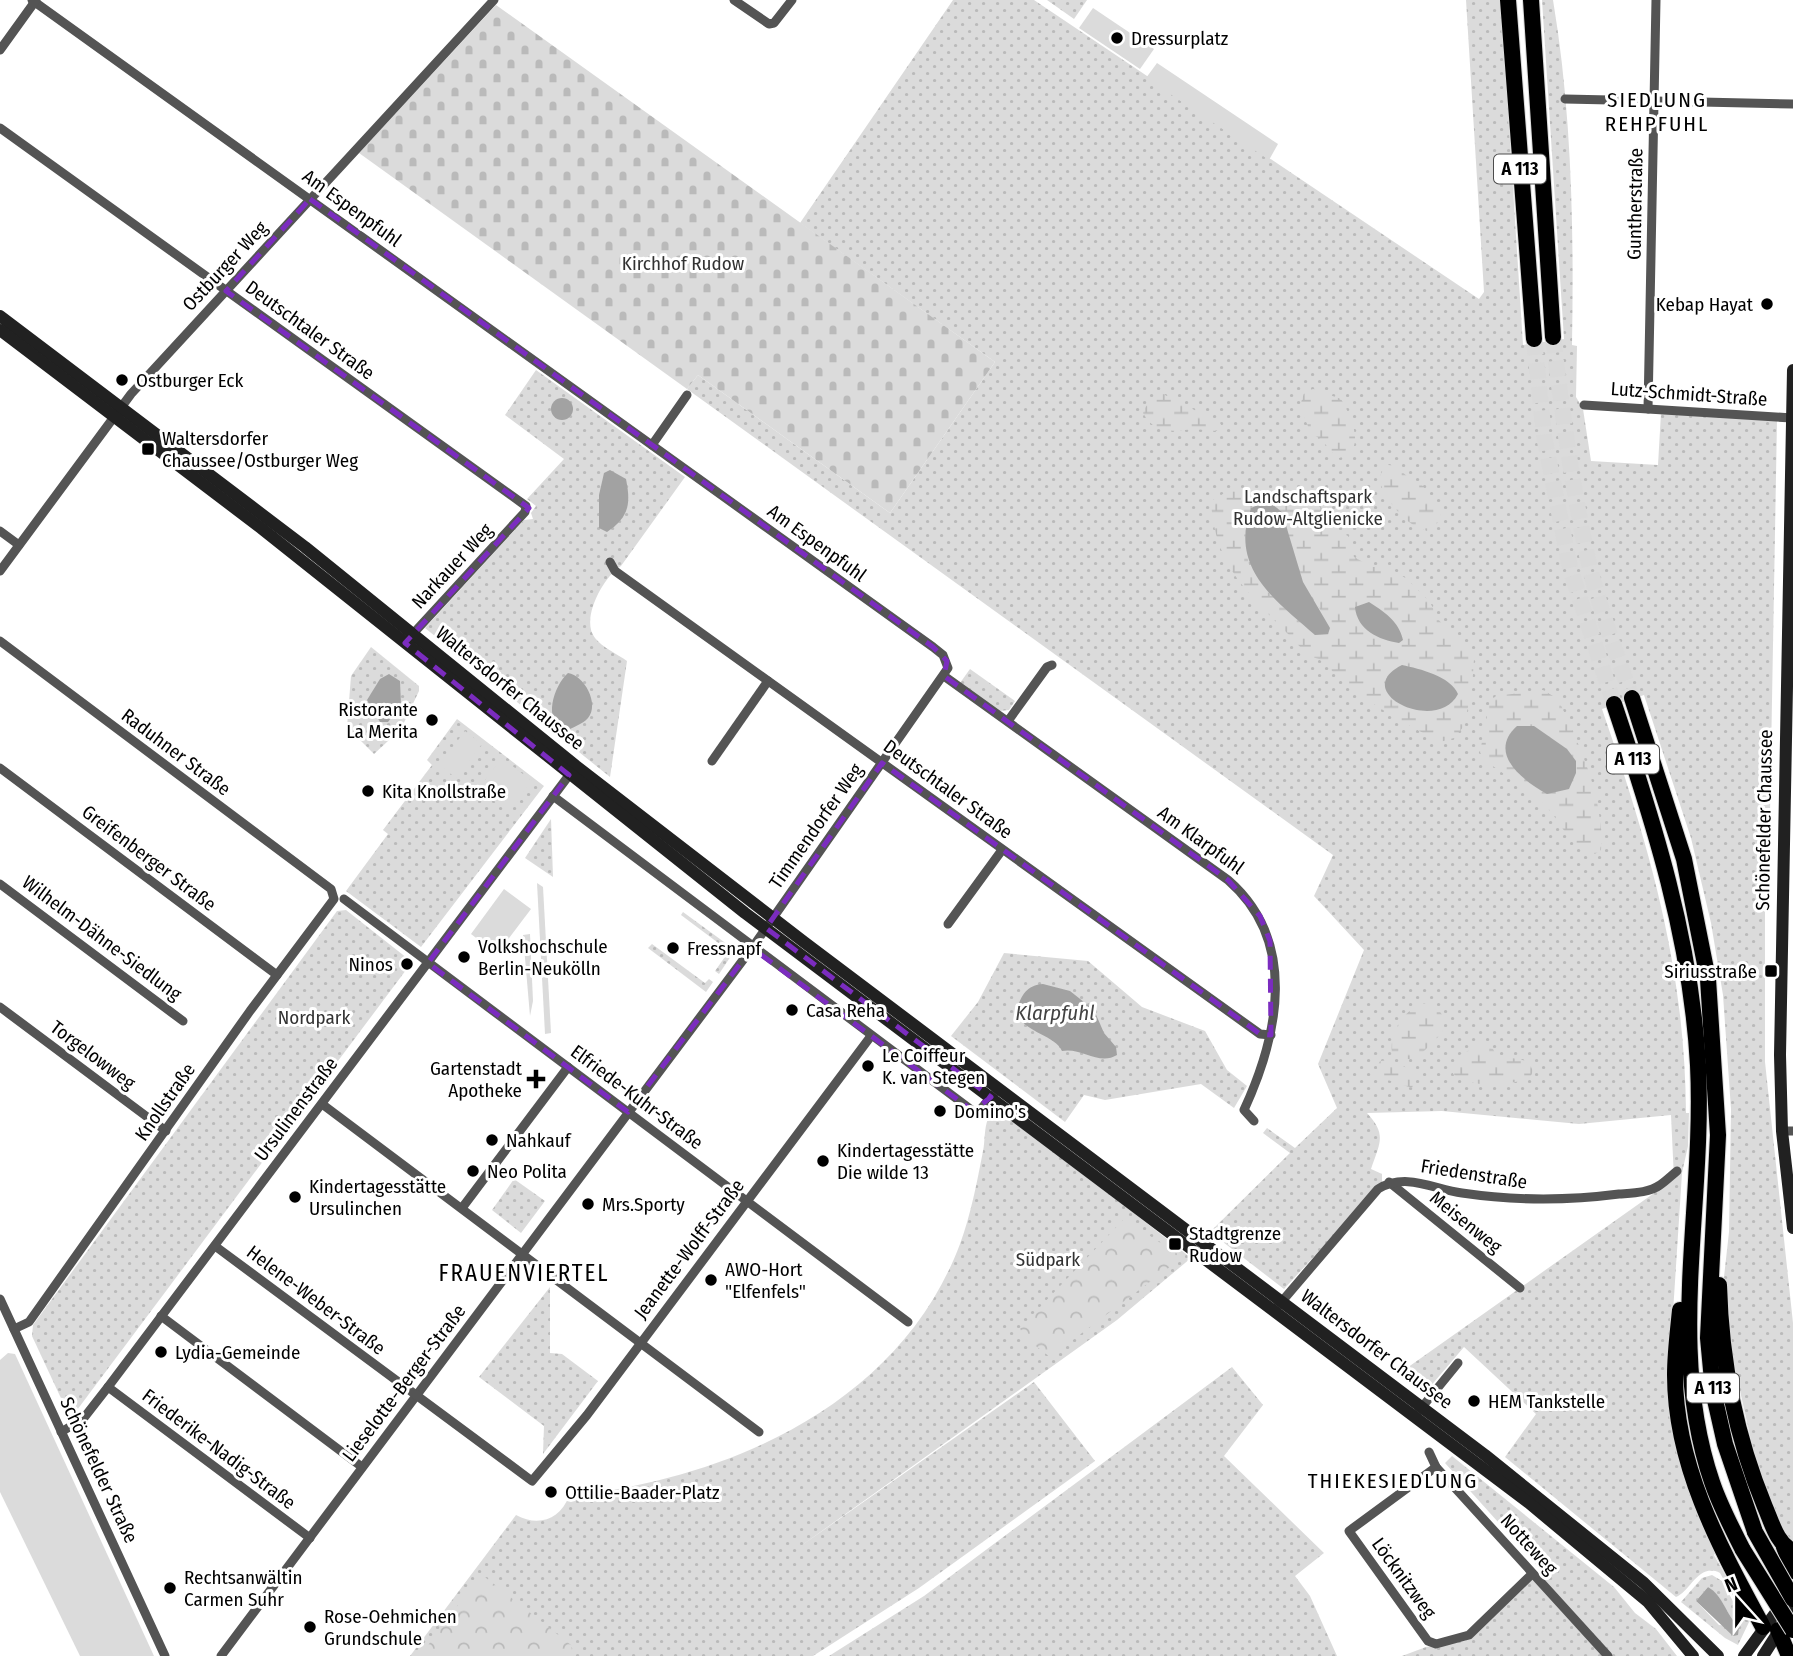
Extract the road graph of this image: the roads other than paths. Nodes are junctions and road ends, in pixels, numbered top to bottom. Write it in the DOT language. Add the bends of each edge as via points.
graph roads {
  1 [pos="494,0"];
  2 [pos="734,0"];
  3 [pos="792,0"];
  4 [pos="1508,0"];
  5 [pos="1531,0"];
  6 [pos="1656,0"];
  7 [pos="34,1"];
  8 [pos="0,50"];
  9 [pos="1565,99"];
  10 [pos="1654,100"];
  11 [pos="1793,104"];
  12 [pos="0,128"];
  13 [pos="310,200"];
  14 [pos="226,291"];
  15 [pos="0,316"];
  16 [pos="0,330"];
  17 [pos="1553,337"];
  18 [pos="1534,339"];
  19 [pos="1793,370"];
  20 [pos="687,395"];
  21 [pos="1584,405"];
  22 [pos="1648,409"];
  23 [pos="117,412"];
  24 [pos="1792,418"];
  25 [pos="652,445"];
  26 [pos="525,512"];
  27 [pos="0,531"];
  28 [pos="1791,538"];
  29 [pos="19,545"];
  30 [pos="610,562"];
  31 [pos="0,571"];
  32 [pos="409,638"];
  33 [pos="0,641"];
  34 [pos="1052,665"];
  35 [pos="944,676"];
  36 [pos="768,681"];
  37 [pos="1632,698"];
  38 [pos="1614,704"];
  39 [pos="1008,721"];
  40 [pos="712,761"];
  41 [pos="882,763"];
  42 [pos="0,768"];
  43 [pos="573,771"];
  44 [pos="553,796"];
  45 [pos="1002,850"];
  46 [pos="0,884"];
  47 [pos="331,889"];
  48 [pos="344,899"];
  49 [pos="769,923"];
  50 [pos="948,925"];
  51 [pos="752,947"];
  52 [pos="428,962"];
  53 [pos="277,975"];
  54 [pos="0,1007"];
  55 [pos="183,1021"];
  56 [pos="1271,1035"];
  57 [pos="871,1036"];
  58 [pos="568,1068"];
  59 [pos="995,1092"];
  60 [pos="322,1104"];
  61 [pos="628,1112"];
  62 [pos="1254,1121"];
  63 [pos="1788,1131"];
  64 [pos="166,1132"];
  65 [pos="1677,1171"];
  66 [pos="1390,1182"];
  67 [pos="747,1202"];
  68 [pos="462,1208"];
  69 [pos="1793,1228"];
  70 [pos="1713,1238"];
  71 [pos="215,1246"];
  72 [pos="522,1253"];
  73 [pos="1520,1288"];
  74 [pos="1690,1293"];
  75 [pos="0,1300"];
  76 [pos="1278,1306"];
  77 [pos="161,1316"];
  78 [pos="908,1322"];
  79 [pos="14,1329"];
  80 [pos="640,1343"];
  81 [pos="1458,1363"];
  82 [pos="108,1387"];
  83 [pos="415,1396"];
  84 [pos="1419,1412"];
  85 [pos="61,1432"];
  86 [pos="759,1432"];
  87 [pos="1429,1452"];
  88 [pos="362,1467"];
  89 [pos="1436,1467"];
  90 [pos="532,1481"];
  91 [pos="310,1538"];
  92 [pos="1788,1549"];
  93 [pos="1793,1571"];
  94 [pos="1532,1574"];
  95 [pos="1744,1593"];
  96 [pos="1793,1593"];
  97 [pos="1793,1610"];
  98 [pos="1775,1611"];
  99 [pos="1778,1629"];
  100 [pos="165,1656"];
  101 [pos="220,1656"];
  102 [pos="1608,1656"];
  103 [pos="1693,1656"];
  104 [pos="1718,1656"];
  105 [pos="1744,1656"];
  106 [pos="1763,1656"];
  107 [pos="1789,1656"];
  1 -- 13 [label="street, Ostburger Weg"];
  2 -- 3 [label="street" via="769,24"];
  4 -- 18 [label="highway, A 113"];
  5 -- 17 [label="highway, A 113"];
  6 -- 10 [label="street, Guntherstraße"];
  7 -- 8 [label="street"];
  7 -- 13 [label="street, Am Espenpfuhl"];
  9 -- 10 [label="street"];
  10 -- 11 [label="street"];
  10 -- 22 [label="street, Guntherstraße"];
  12 -- 14 [label="street, Deutschtaler Straße"];
  13 -- 14 [label="street, Ostburger Weg"];
  13 -- 25 [label="street, Am Espenpfuhl"];
  14 -- 23 [label="street, Ostburger Weg"];
  14 -- 26 [label="street, Deutschtaler Straße" via="526,506"];
  15 -- 23 [label="main road, Waltersdorfer Chaussee"];
  16 -- 23 [label="main road, Waltersdorfer Chaussee"];
  19 -- 24 [label="main road, Schönefelder Chaussee"];
  20 -- 25 [label="street"];
  21 -- 22 [label="street, Lutz-Schmidt-Straße"];
  22 -- 24 [label="street, Lutz-Schmidt-Straße"];
  23 -- 29 [label="street, Ostburger Weg"];
  23 -- 32 [label="main road, Waltersdorfer Chaussee"];
  24 -- 28 [label="main road, Schönefelder Chaussee"];
  25 -- 35 [label="street, Am Espenpfuhl" via="933,647 947,661"];
  26 -- 32 [label="street, Narkauer Weg"];
  27 -- 29 [label="street"];
  28 -- 63 [label="main road, Schönefelder Chaussee" via="1782,1102"];
  29 -- 31 [label="street, Ostburger Weg"];
  30 -- 36 [label="street, Deutschtaler Straße" via="615,571"];
  32 -- 43 [label="main road, Waltersdorfer Chaussee"];
  33 -- 47 [label="street, Raduhner Straße"];
  34 -- 39 [label="street"];
  35 -- 39 [label="street, Am Klarpfuhl"];
  35 -- 41 [label="street, Timmendorfer Weg"];
  36 -- 40 [label="street"];
  36 -- 41 [label="street, Deutschtaler Straße"];
  37 -- 70 [label="highway, A 113" via="1684,859 1701,933 1714,1033 1717,1106"];
  38 -- 74 [label="highway, A 113" via="1666,863 1690,981 1699,1135"];
  39 -- 56 [label="street, Am Klarpfuhl" via="1244,894 1260,916 1270,942 1274,969"];
  41 -- 45 [label="street, Deutschtaler Straße"];
  41 -- 49 [label="street, Timmendorfer Weg"];
  42 -- 53 [label="street, Greifenberger Straße"];
  43 -- 44 [label="street, Ursulinenstraße"];
  43 -- 49 [label="main road, Waltersdorfer Chaussee"];
  44 -- 51 [label="street"];
  44 -- 52 [label="street, Ursulinenstraße"];
  45 -- 50 [label="street"];
  45 -- 56 [label="street, Deutschtaler Straße" via="1260,1034"];
  46 -- 55 [label="street, Wilhelm-Dähne-Siedlung"];
  47 -- 53 [label="street, Knollstraße" via="332,903"];
  48 -- 52 [label="street, Elfriede-Kuhr-Straße"];
  49 -- 51 [label="street, Lieselotte-Berger-Straße"];
  49 -- 59 [label="main road, Waltersdorfer Chaussee"];
  51 -- 57 [label="street"];
  51 -- 61 [label="street, Lieselotte-Berger-Straße"];
  52 -- 58 [label="street, Elfriede-Kuhr-Straße"];
  52 -- 60 [label="street, Ursulinenstraße"];
  53 -- 64 [label="street, Knollstraße"];
  54 -- 64 [label="street, Torgelowweg"];
  56 -- 62 [label="street, Am Klarpfuhl" via="1244,1110"];
  57 -- 59 [label="street" via="972,1111 979,1111"];
  57 -- 67 [label="street, Jeanette-Wolff-Straße"];
  58 -- 61 [label="street, Elfriede-Kuhr-Straße"];
  58 -- 68 [label="street"];
  59 -- 76 [label="main road, Waltersdorfer Chaussee"];
  60 -- 68 [label="street"];
  60 -- 71 [label="street, Ursulinenstraße"];
  61 -- 67 [label="street, Elfriede-Kuhr-Straße"];
  61 -- 72 [label="street, Lieselotte-Berger-Straße"];
  63 -- 69 [label="main road, Schönefelder Chaussee"];
  64 -- 79 [label="street, Knollstraße" via="29,1322"];
  65 -- 66 [label="street, Friedenstraße" via="1644,1191 1534,1202"];
  66 -- 73 [label="street, Meisenweg"];
  66 -- 76 [label="street" via="1378,1189"];
  67 -- 78 [label="street, Elfriede-Kuhr-Straße"];
  67 -- 80 [label="street, Jeanette-Wolff-Straße"];
  68 -- 72 [label="street"];
  70 -- 92 [label="highway" via="1718,1252 1720,1327 1740,1434 1755,1483"];
  70 -- 96 [label="highway, A 113, bridge" via="1708,1307 1713,1391 1731,1471 1755,1532"];
  71 -- 77 [label="street, Ursulinenstraße"];
  71 -- 83 [label="street, Helene-Weber-Straße"];
  72 -- 80 [label="street"];
  72 -- 83 [label="street, Lieselotte-Berger-Straße"];
  74 -- 95 [label="highway" via="1680,1310 1675,1375 1683,1441 1714,1536"];
  74 -- 99 [label="highway, A 113, bridge" via="1689,1342 1699,1427 1712,1481"];
  75 -- 79 [label="street, Schönefelder Straße"];
  76 -- 84 [label="main road, Waltersdorfer Chaussee"];
  77 -- 82 [label="street, Ursulinenstraße"];
  77 -- 88 [label="street"];
  79 -- 85 [label="street, Schönefelder Straße"];
  80 -- 86 [label="street"];
  80 -- 90 [label="street, Jeanette-Wolff-Straße"];
  81 -- 84 [label="street"];
  82 -- 85 [label="street, Ursulinenstraße" via="83,1419"];
  82 -- 91 [label="street, Friederike-Nadig-Straße"];
  83 -- 88 [label="street, Lieselotte-Berger-Straße"];
  83 -- 90 [label="street, Helene-Weber-Straße"];
  84 -- 103 [label="main road, Waltersdorfer Chaussee" via="1641,1595"];
  84 -- 104 [label="main road, Waltersdorfer Chaussee" via="1644,1583"];
  85 -- 100 [label="street, Schönefelder Straße"];
  87 -- 89 [label="street, Notteweg"];
  88 -- 91 [label="street, Lieselotte-Berger-Straße"];
  89 -- 94 [label="street, Notteweg"];
  89 -- 94 [label="street, Löcknitzweg" via="1349,1531 1432,1644 1469,1635"];
  91 -- 101 [label="street, Lieselotte-Berger-Straße"];
  92 -- 93 [label="highway"];
  94 -- 102 [label="street, Notteweg"];
  95 -- 98 [label="highway"];
  95 -- 99 [label="highway"];
  96 -- 98 [label="main road"];
  97 -- 98 [label="main road"];
  97 -- 99 [label="main road"];
  98 -- 99 [label="main road"];
  99 -- 105 [label="main road"];
  99 -- 106 [label="main road"];
  99 -- 107 [label="highway"];
}
